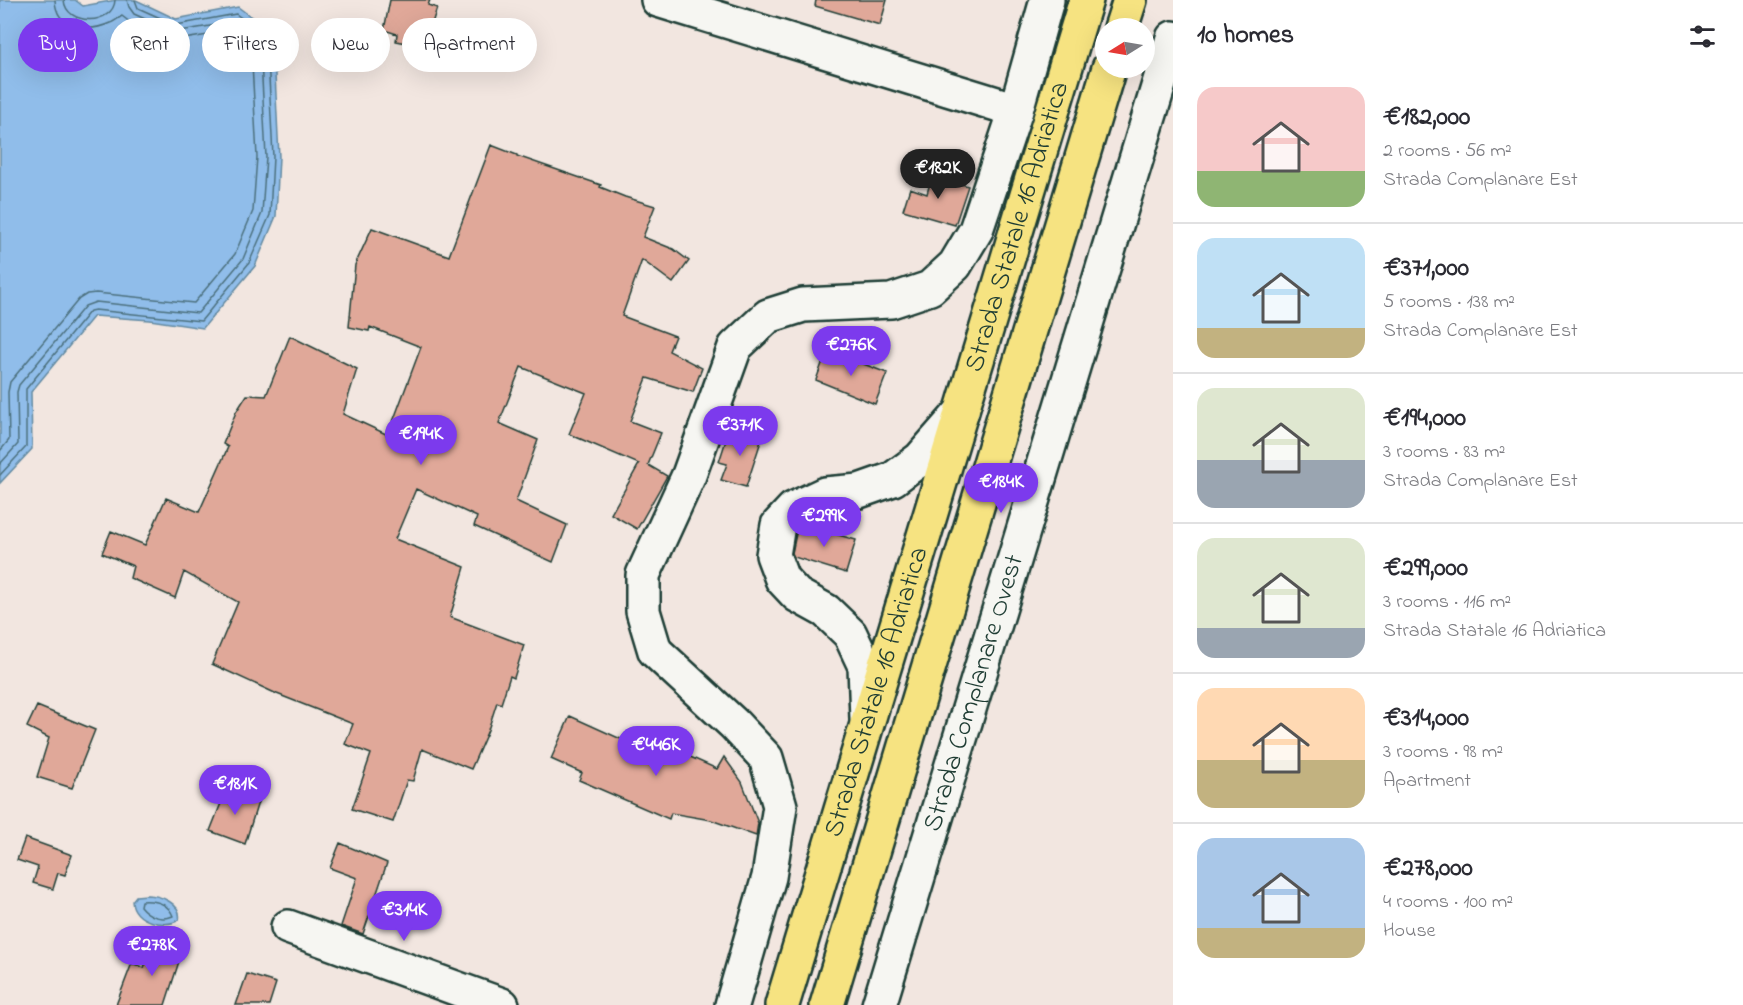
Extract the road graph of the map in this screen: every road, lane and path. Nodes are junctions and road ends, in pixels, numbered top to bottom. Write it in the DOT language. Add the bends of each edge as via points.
graph roads {
  1 [pos="658,0"];
  2 [pos="1047,0"];
  3 [pos="1086,0"];
  4 [pos="1130,0"];
  5 [pos="1124,18"];
  6 [pos="1173,38"];
  7 [pos="1107,78"];
  8 [pos="1016,110"];
  9 [pos="962,411"];
  10 [pos="867,724"];
  11 [pos="288,927"];
  12 [pos="502,1005"];
  13 [pos="732,1005"];
  14 [pos="782,1005"];
  15 [pos="827,1005"];
  16 [pos="879,1005"];
  1 -- 8 [label="street"];
  2 -- 8 [label="street"];
  3 -- 9 [label="highway, Strada Statale 16 Adriatica"];
  4 -- 5 [label="highway"];
  6 -- 16 [label="street, Strada Complanare Ovest"];
  7 -- 15 [label="highway, Strada Statale 16 Adriatica"];
  8 -- 13 [label="street" via="976,230 955,266 930,288 891,301 803,305 768,316 735,347 689,475 643,575 642,611 654,651 735,724 766,758 780,806 769,877"];
  9 -- 10 [label="highway, Strada Statale 16 Adriatica"];
  9 -- 10 [label="street" via="920,459 893,479 859,491 825,494 793,509 778,525 773,555 782,579 797,595 826,611 850,634 865,666"];
  10 -- 14 [label="highway, Strada Statale 16 Adriatica"];
  11 -- 12 [label="street"];
}
